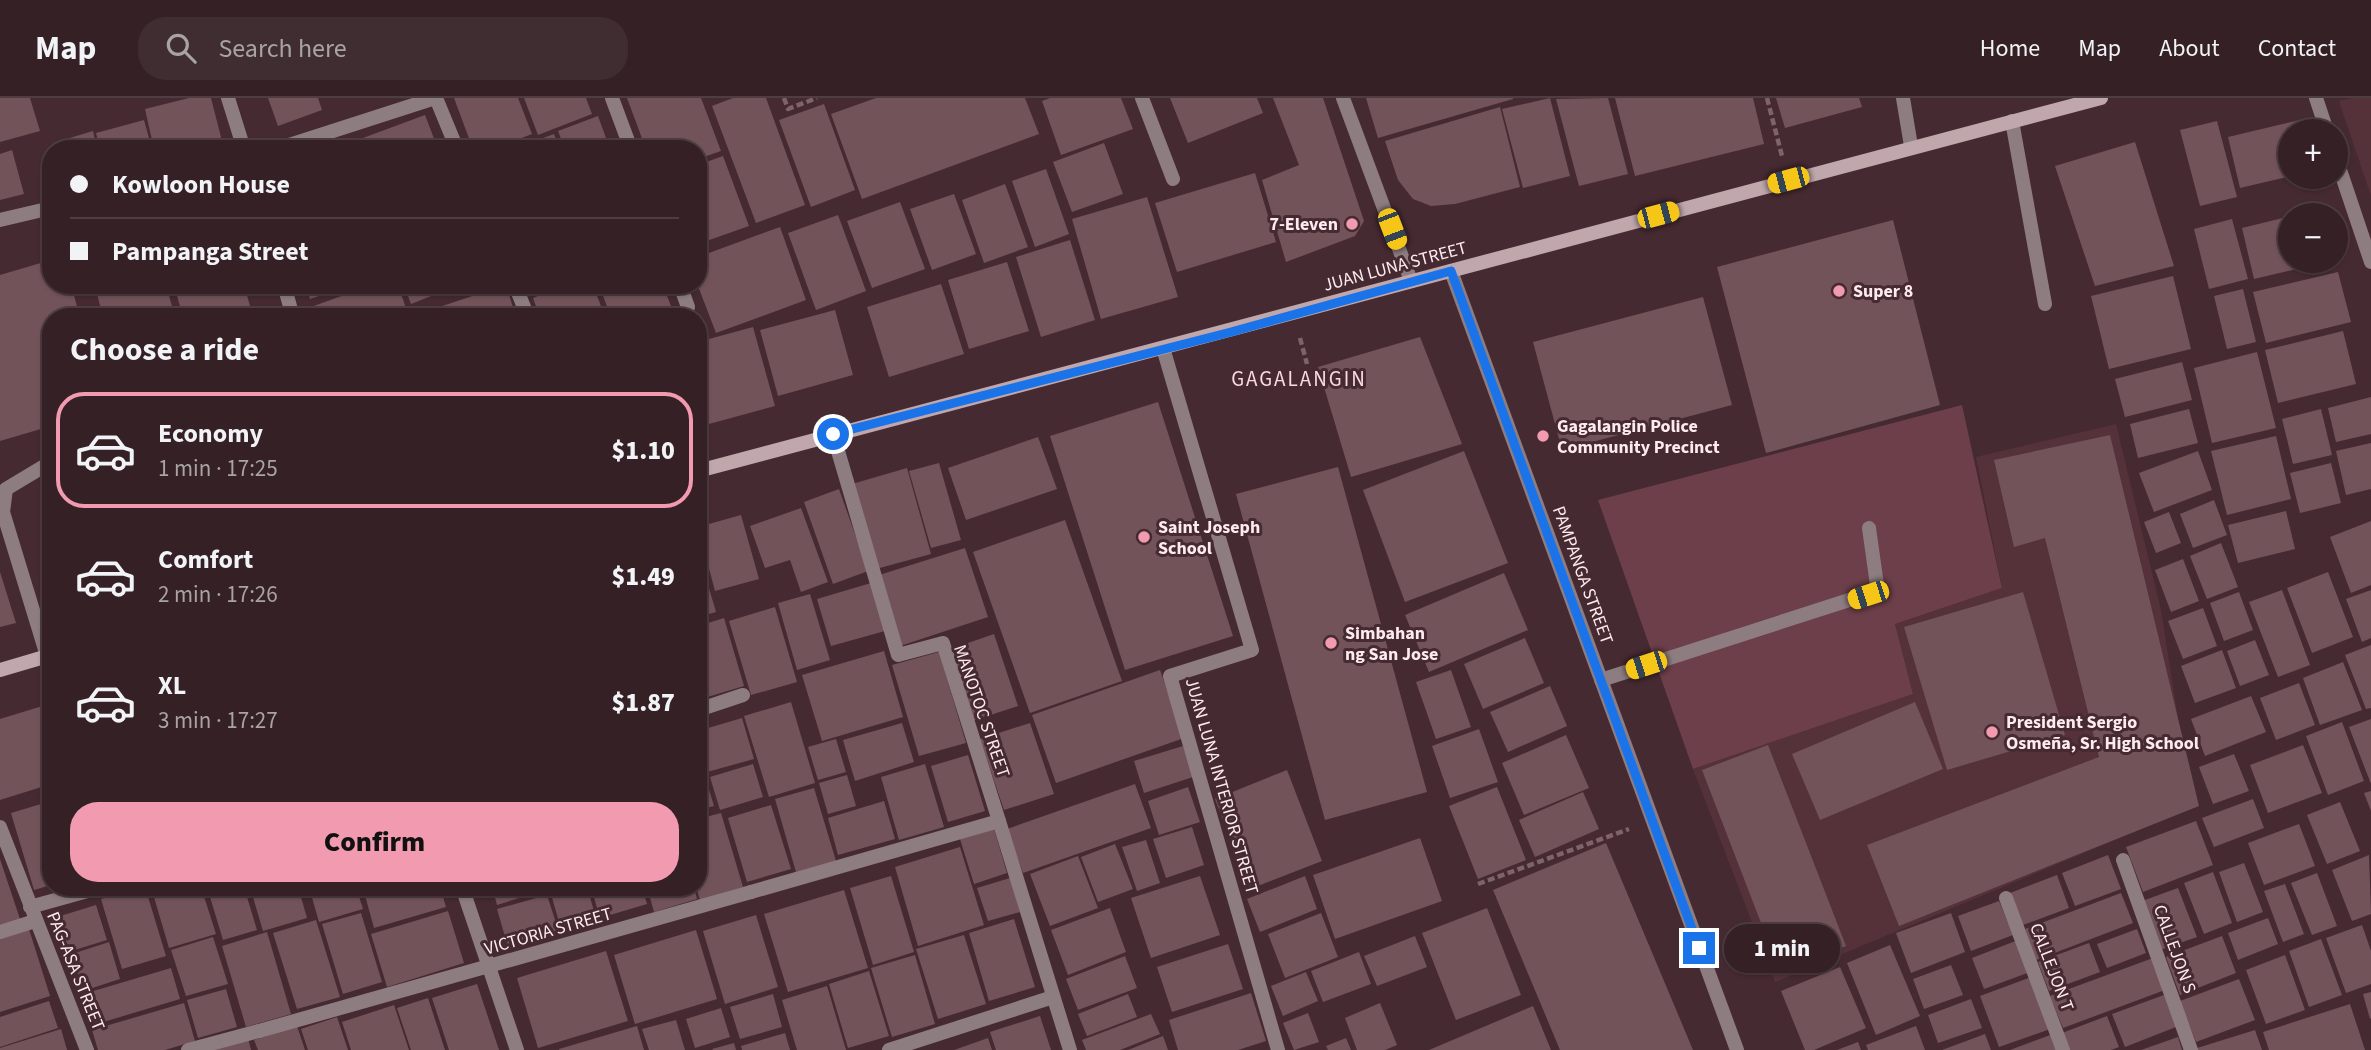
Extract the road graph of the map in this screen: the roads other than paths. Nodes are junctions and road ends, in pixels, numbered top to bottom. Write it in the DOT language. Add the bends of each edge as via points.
graph roads {
  1 [pos="228,98"];
  2 [pos="435,98"];
  3 [pos="612,98"];
  4 [pos="1142,98"];
  5 [pos="1343,98"];
  6 [pos="1903,98"];
  7 [pos="2101,98"];
  8 [pos="2316,98"];
  9 [pos="2323,119"];
  10 [pos="2012,121"];
  11 [pos="241,140"];
  12 [pos="305,140"];
  13 [pos="453,140"];
  14 [pos="628,140"];
  15 [pos="1911,146"];
  16 [pos="1173,178"];
  17 [pos="2348,185"];
  18 [pos="42,210"];
  19 [pos="0,220"];
  20 [pos="2365,221"];
  21 [pos="2371,262"];
  22 [pos="1451,271"];
  23 [pos="1411,281"];
  24 [pos="683,294"];
  25 [pos="2045,304"];
  26 [pos="688,307"];
  27 [pos="1163,348"];
  28 [pos="833,434"];
  29 [pos="42,467"];
  30 [pos="707,469"];
  31 [pos="1869,528"];
  32 [pos="42,633"];
  33 [pos="42,657"];
  34 [pos="0,670"];
  35 [pos="1601,681"];
  36 [pos="743,695"];
  37 [pos="707,707"];
  38 [pos="999,821"];
  39 [pos="0,827"];
  40 [pos="2123,860"];
  41 [pos="79,896"];
  42 [pos="465,896"];
  43 [pos="2006,898"];
  44 [pos="32,914"];
  45 [pos="0,932"];
  46 [pos="490,967"];
  47 [pos="1053,997"];
  48 [pos="917,1046"];
  49 [pos="87,1050"];
  50 [pos="188,1050"];
  51 [pos="517,1050"];
  52 [pos="888,1050"];
  53 [pos="1070,1050"];
  54 [pos="1278,1050"];
  55 [pos="1737,1050"];
  56 [pos="2063,1050"];
  57 [pos="2191,1050"];
  1 -- 11 [label="street"];
  2 -- 12 [label="street"];
  2 -- 13 [label="street"];
  3 -- 14 [label="street"];
  4 -- 16 [label="street"];
  5 -- 23 [label="street"];
  6 -- 15 [label="street"];
  7 -- 10 [label="main road, JUAN LUNA STREET"];
  8 -- 9 [label="street"];
  10 -- 15 [label="main road, JUAN LUNA STREET"];
  10 -- 25 [label="street"];
  15 -- 22 [label="main road, JUAN LUNA STREET"];
  17 -- 20 [label="street"];
  18 -- 19 [label="street"];
  20 -- 21 [label="street"];
  22 -- 23 [label="main road, JUAN LUNA STREET"];
  22 -- 35 [label="street, PAMPANGA STREET"];
  23 -- 27 [label="main road, JUAN LUNA STREET"];
  24 -- 26 [label="street"];
  27 -- 28 [label="main road, JUAN LUNA STREET"];
  27 -- 54 [label="street, JUAN LUNA INTERIOR STREET" via="1252,650 1170,676"];
  28 -- 30 [label="main road, JUAN LUNA STREET"];
  28 -- 38 [label="street, MANOTOC STREET" via="898,655 943,643"];
  29 -- 32 [label="street" via="6,489 3,512"];
  31 -- 35 [label="street" via="1877,585 1874,592"];
  33 -- 34 [label="main road"];
  35 -- 55 [label="street, PAMPANGA STREET"];
  36 -- 37 [label="street"];
  38 -- 46 [label="street, VICTORIA STREET"];
  38 -- 47 [label="street, MANOTOC STREET"];
  39 -- 44 [label="street, PAG-ASA STREET"];
  40 -- 57 [label="street, CALLEJON S"];
  41 -- 44 [label="street"];
  42 -- 46 [label="street"];
  43 -- 56 [label="street, CALLEJON T"];
  44 -- 45 [label="street"];
  44 -- 49 [label="street, PAG-ASA STREET"];
  46 -- 50 [label="street, VICTORIA STREET"];
  46 -- 51 [label="street"];
  47 -- 48 [label="street"];
  47 -- 53 [label="street, MANOTOC STREET"];
  48 -- 52 [label="street"];
}
